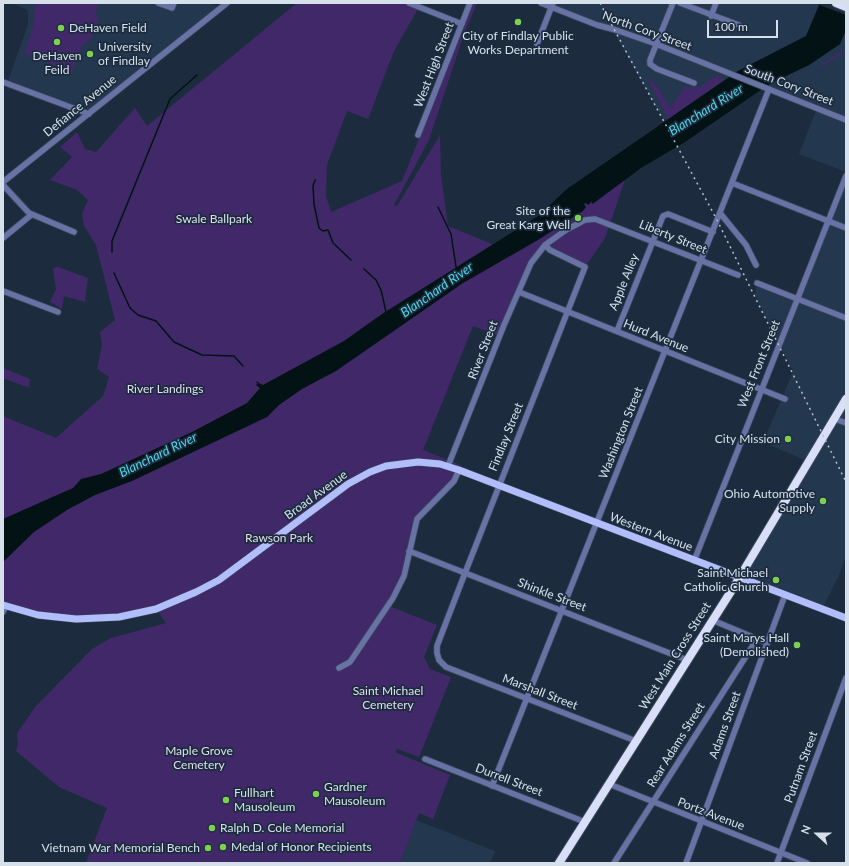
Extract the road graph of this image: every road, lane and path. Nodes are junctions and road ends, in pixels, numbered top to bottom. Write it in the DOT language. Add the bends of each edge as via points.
graph roads {
  1 [pos="158,3"];
  2 [pos="174,3"];
  3 [pos="227,3"];
  4 [pos="409,3"];
  5 [pos="470,3"];
  6 [pos="541,3"];
  7 [pos="673,3"];
  8 [pos="680,3"];
  9 [pos="716,3"];
  10 [pos="836,3"];
  11 [pos="552,5"];
  12 [pos="846,7"];
  13 [pos="711,16"];
  14 [pos="462,24"];
  15 [pos="739,26"];
  16 [pos="537,44"];
  17 [pos="656,44"];
  18 [pos="724,71"];
  19 [pos="3,82"];
  20 [pos="694,84"];
  21 [pos="769,89"];
  22 [pos="89,114"];
  23 [pos="846,120"];
  24 [pos="418,135"];
  25 [pos="846,176"];
  26 [pos="3,182"];
  27 [pos="732,183"];
  28 [pos="3,185"];
  29 [pos="720,213"];
  30 [pos="31,215"];
  31 [pos="828,221"];
  32 [pos="846,228"];
  33 [pos="74,232"];
  34 [pos="713,232"];
  35 [pos="3,238"];
  36 [pos="652,241"];
  37 [pos="544,244"];
  38 [pos="701,260"];
  39 [pos="756,265"];
  40 [pos="738,275"];
  41 [pos="757,283"];
  42 [pos="3,291"];
  43 [pos="519,292"];
  44 [pos="797,298"];
  45 [pos="568,311"];
  46 [pos="58,312"];
  47 [pos="846,318"];
  48 [pos="617,331"];
  49 [pos="665,352"];
  50 [pos="761,390"];
  51 [pos="785,399"];
  52 [pos="846,399"];
  53 [pos="835,418"];
  54 [pos="846,423"];
  55 [pos="448,466"];
  56 [pos="459,470"];
  57 [pos="499,485"];
  58 [pos="596,522"];
  59 [pos="409,551"];
  60 [pos="694,560"];
  61 [pos="465,573"];
  62 [pos="739,578"];
  63 [pos="785,595"];
  64 [pos="4,608"];
  65 [pos="562,611"];
  66 [pos="846,618"];
  67 [pos="712,620"];
  68 [pos="757,639"];
  69 [pos="767,642"];
  70 [pos="438,660"];
  71 [pos="687,660"];
  72 [pos="340,668"];
  73 [pos="846,678"];
  74 [pos="526,698"];
  75 [pos="636,741"];
  76 [pos="425,759"];
  77 [pos="609,784"];
  78 [pos="492,786"];
  79 [pos="653,803"];
  80 [pos="700,821"];
  81 [pos="585,822"];
  82 [pos="781,853"];
  83 [pos="559,863"];
  84 [pos="614,863"];
  85 [pos="686,863"];
  86 [pos="777,863"];
  87 [pos="807,863"];
  1 -- 2 [label="street" via="172,8"];
  3 -- 22 [label="street, Defiance Avenue"];
  4 -- 14 [label="street"];
  5 -- 14 [label="street, West High Street"];
  6 -- 11 [label="street, North Cory Street"];
  7 -- 17 [label="street"];
  8 -- 13 [label="street"];
  9 -- 13 [label="street"];
  10 -- 12 [label="highway"];
  11 -- 16 [label="street"];
  11 -- 17 [label="street, North Cory Street"];
  13 -- 15 [label="street"];
  14 -- 24 [label="street, West High Street"];
  17 -- 18 [label="street, North Cory Street"];
  17 -- 20 [label="street" via="650,63 654,68"];
  18 -- 21 [label="street, South Cory Street"];
  19 -- 22 [label="street"];
  21 -- 23 [label="street, South Cory Street"];
  21 -- 27 [label="street, Washington Street"];
  22 -- 26 [label="street, Defiance Avenue"];
  25 -- 31 [label="street, West Front Street"];
  27 -- 29 [label="street, Washington Street"];
  27 -- 31 [label="street"];
  28 -- 30 [label="street"];
  29 -- 34 [label="street, Washington Street"];
  29 -- 39 [label="street" via="746,244"];
  30 -- 33 [label="street"];
  30 -- 35 [label="street"];
  31 -- 32 [label="street"];
  31 -- 44 [label="street, West Front Street"];
  34 -- 36 [label="street, Apple Alley" via="668,214 663,216"];
  34 -- 38 [label="street, Washington Street"];
  36 -- 37 [label="street, Liberty Street" via="592,219 578,223"];
  36 -- 38 [label="street, Liberty Street"];
  36 -- 48 [label="street, Apple Alley"];
  37 -- 43 [label="street, River Street"];
  37 -- 45 [label="street, Findlay Street" via="550,250 585,267"];
  38 -- 40 [label="street, Liberty Street"];
  38 -- 49 [label="street, Washington Street"];
  41 -- 44 [label="street"];
  42 -- 46 [label="street"];
  43 -- 45 [label="street, Hurd Avenue"];
  43 -- 55 [label="street, River Street"];
  44 -- 47 [label="street"];
  44 -- 50 [label="street, West Front Street"];
  45 -- 48 [label="street, Hurd Avenue"];
  45 -- 57 [label="street, Findlay Street"];
  48 -- 49 [label="street, Hurd Avenue"];
  49 -- 50 [label="street, Hurd Avenue"];
  49 -- 58 [label="street, Washington Street"];
  50 -- 51 [label="street, Hurd Avenue"];
  50 -- 60 [label="street, West Front Street"];
  52 -- 53 [label="highway, West Main Cross Street"];
  53 -- 54 [label="street"];
  53 -- 62 [label="highway, West Main Cross Street"];
  55 -- 56 [label="main road, Western Avenue"];
  55 -- 64 [label="main road, Broad Avenue" via="411,462 386,466 370,472 348,484 220,580 156,608 118,617 76,619"];
  56 -- 57 [label="main road, Western Avenue"];
  56 -- 59 [label="street" via="454,481 417,519"];
  57 -- 58 [label="main road, Western Avenue"];
  57 -- 61 [label="street, Findlay Street"];
  58 -- 60 [label="main road, Western Avenue"];
  58 -- 65 [label="street, Washington Street"];
  59 -- 61 [label="street, Shinkle Street"];
  59 -- 72 [label="street" via="404,576 394,598 350,662"];
  60 -- 62 [label="main road, Western Avenue"];
  61 -- 65 [label="street, Shinkle Street"];
  61 -- 70 [label="street, Findlay Street" via="437,646"];
  62 -- 63 [label="main road, Western Avenue"];
  62 -- 67 [label="highway, West Main Cross Street"];
  63 -- 66 [label="main road, Western Avenue"];
  63 -- 69 [label="street, Adams Street"];
  65 -- 71 [label="street, Shinkle Street"];
  65 -- 74 [label="street, Washington Street"];
  67 -- 68 [label="street"];
  67 -- 71 [label="highway, West Main Cross Street"];
  68 -- 69 [label="street"];
  68 -- 79 [label="street, Rear Adams Street"];
  69 -- 80 [label="street, Adams Street"];
  70 -- 74 [label="street, Marshall Street" via="446,667"];
  71 -- 75 [label="highway, West Main Cross Street"];
  73 -- 82 [label="street, Putnam Street"];
  74 -- 75 [label="street, Marshall Street"];
  74 -- 78 [label="street, Washington Street"];
  75 -- 77 [label="highway, West Main Cross Street"];
  76 -- 78 [label="street, Durrell Street"];
  77 -- 79 [label="street, Portz Avenue"];
  77 -- 81 [label="highway, West Main Cross Street"];
  78 -- 81 [label="street, Durrell Street"];
  79 -- 80 [label="street, Portz Avenue"];
  79 -- 84 [label="street, Rear Adams Street"];
  80 -- 82 [label="street, Portz Avenue"];
  80 -- 85 [label="street, Adams Street"];
  81 -- 83 [label="highway, West Main Cross Street"];
  82 -- 86 [label="street, Putnam Street"];
  82 -- 87 [label="street, Portz Avenue"];
}
